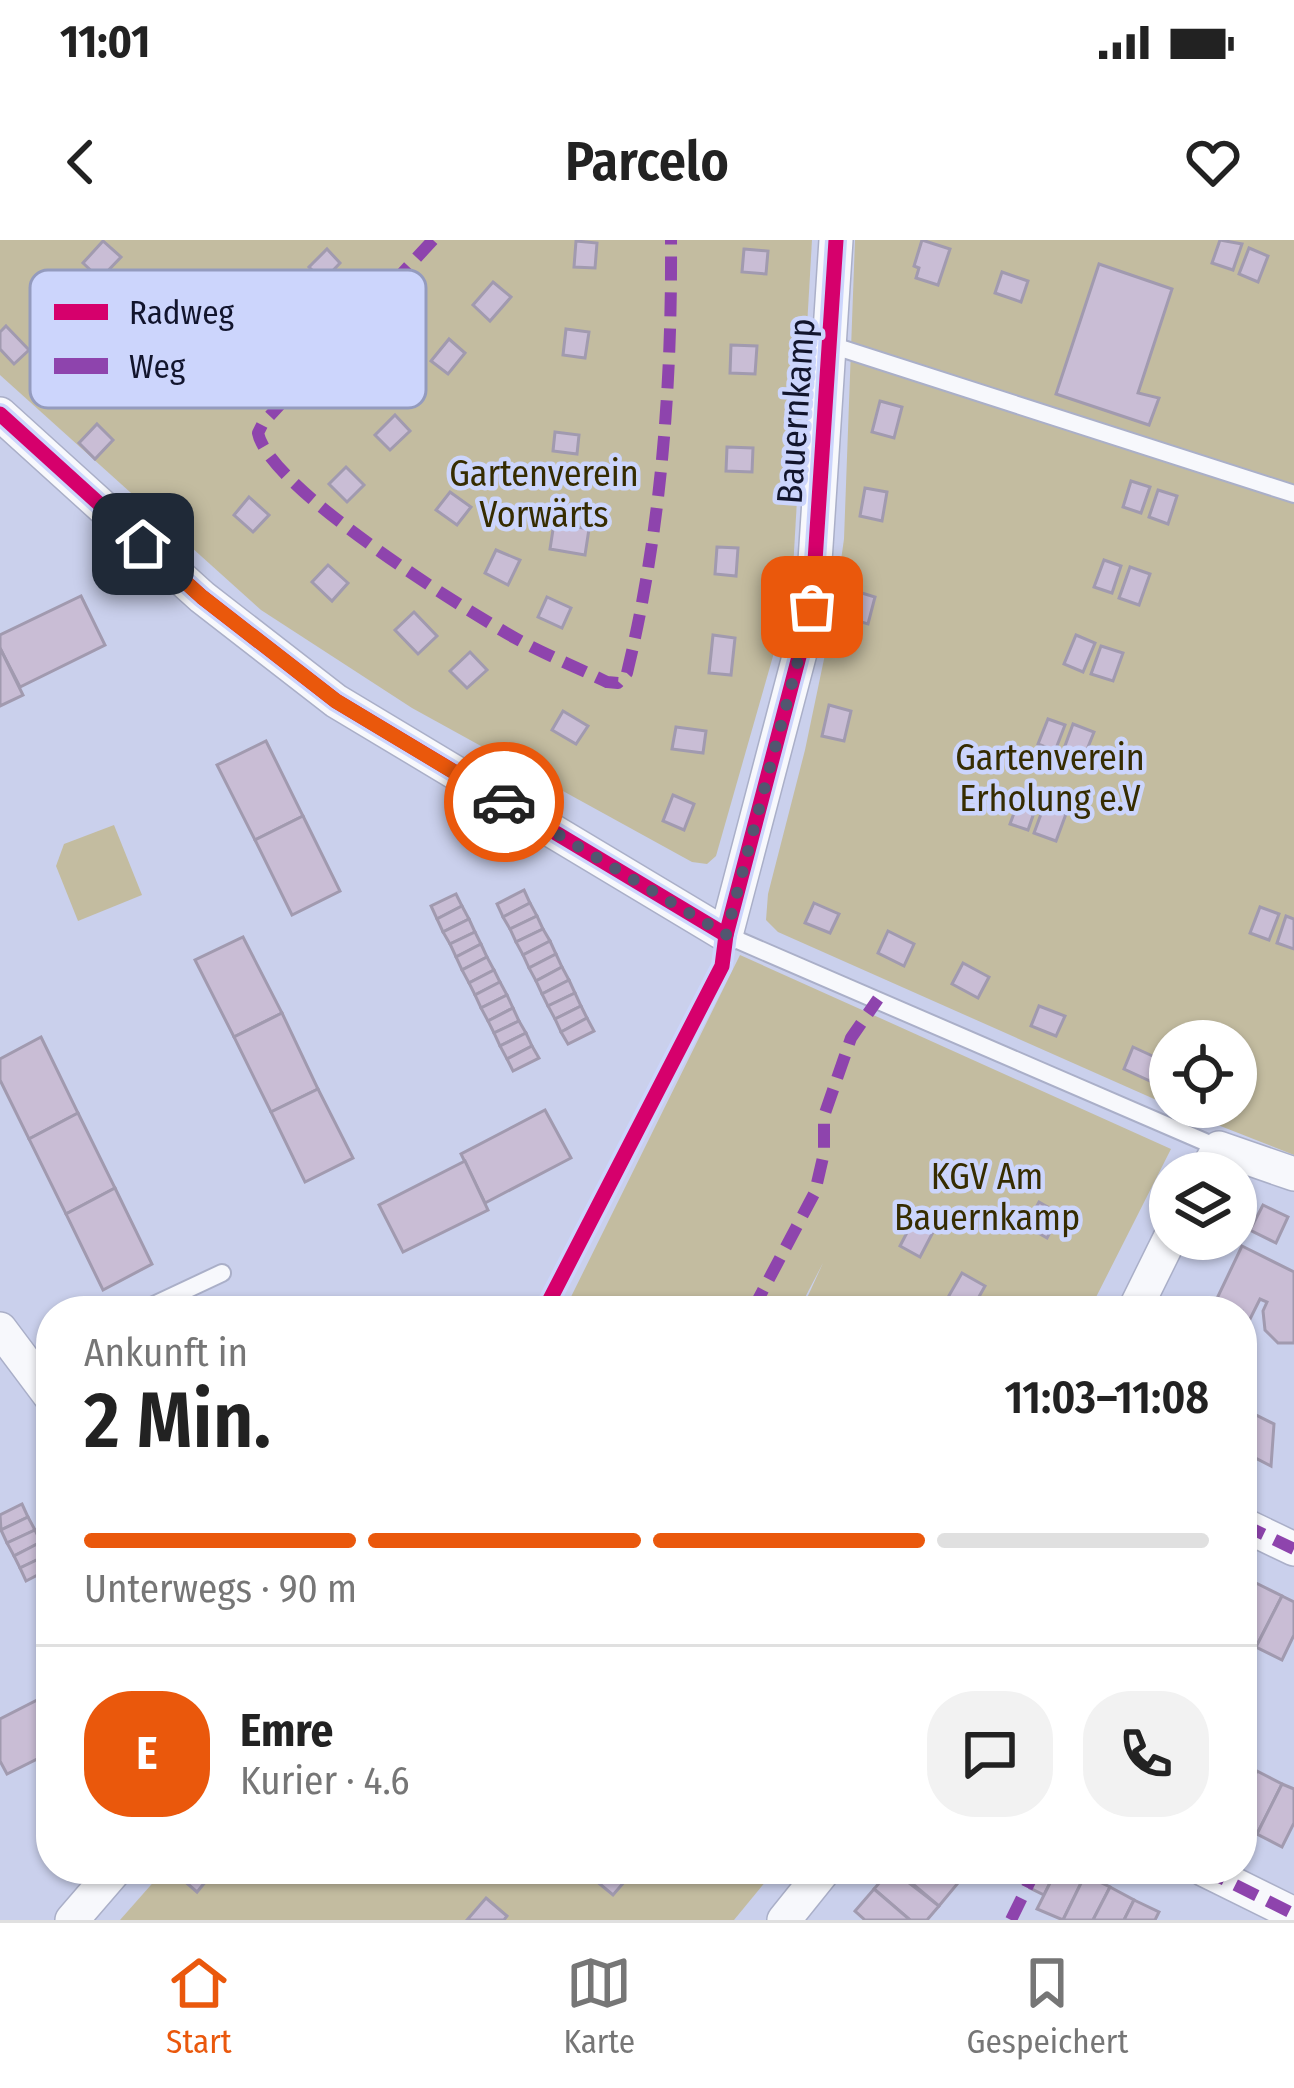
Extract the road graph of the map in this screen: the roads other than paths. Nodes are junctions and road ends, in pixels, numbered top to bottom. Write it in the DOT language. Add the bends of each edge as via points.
graph roads {
  1 [pos="836,240"];
  2 [pos="831,345"];
  3 [pos="0,414"];
  4 [pos="1294,494"];
  5 [pos="726,935"];
  6 [pos="1193,1152"];
  7 [pos="1257,1168"];
  8 [pos="1294,1174"];
  9 [pos="1159,1260"];
  10 [pos="222,1273"];
  11 [pos="173,1296"];
  12 [pos="1141,1296"];
  13 [pos="0,1329"];
  14 [pos="36,1357"];
  15 [pos="1257,1531"];
  16 [pos="1294,1549"];
  17 [pos="103,1884"];
  18 [pos="813,1884"];
  19 [pos="1234,1884"];
  20 [pos="1294,1913"];
  21 [pos="72,1920"];
  22 [pos="784,1920"];
  1 -- 2 [label="street, Bauernkamp"];
  2 -- 4 [label="lane"];
  2 -- 5 [label="street, Bauernkamp" via="812,607"];
  3 -- 5 [label="street" via="202,597 336,701"];
  5 -- 6 [label="lane"];
  7 -- 8 [label="street"];
  9 -- 12 [label="street"];
  10 -- 11 [label="lane"];
  13 -- 14 [label="street"];
  15 -- 16 [label="street"];
  17 -- 21 [label="street"];
  18 -- 22 [label="street"];
  19 -- 20 [label="street"];
}
